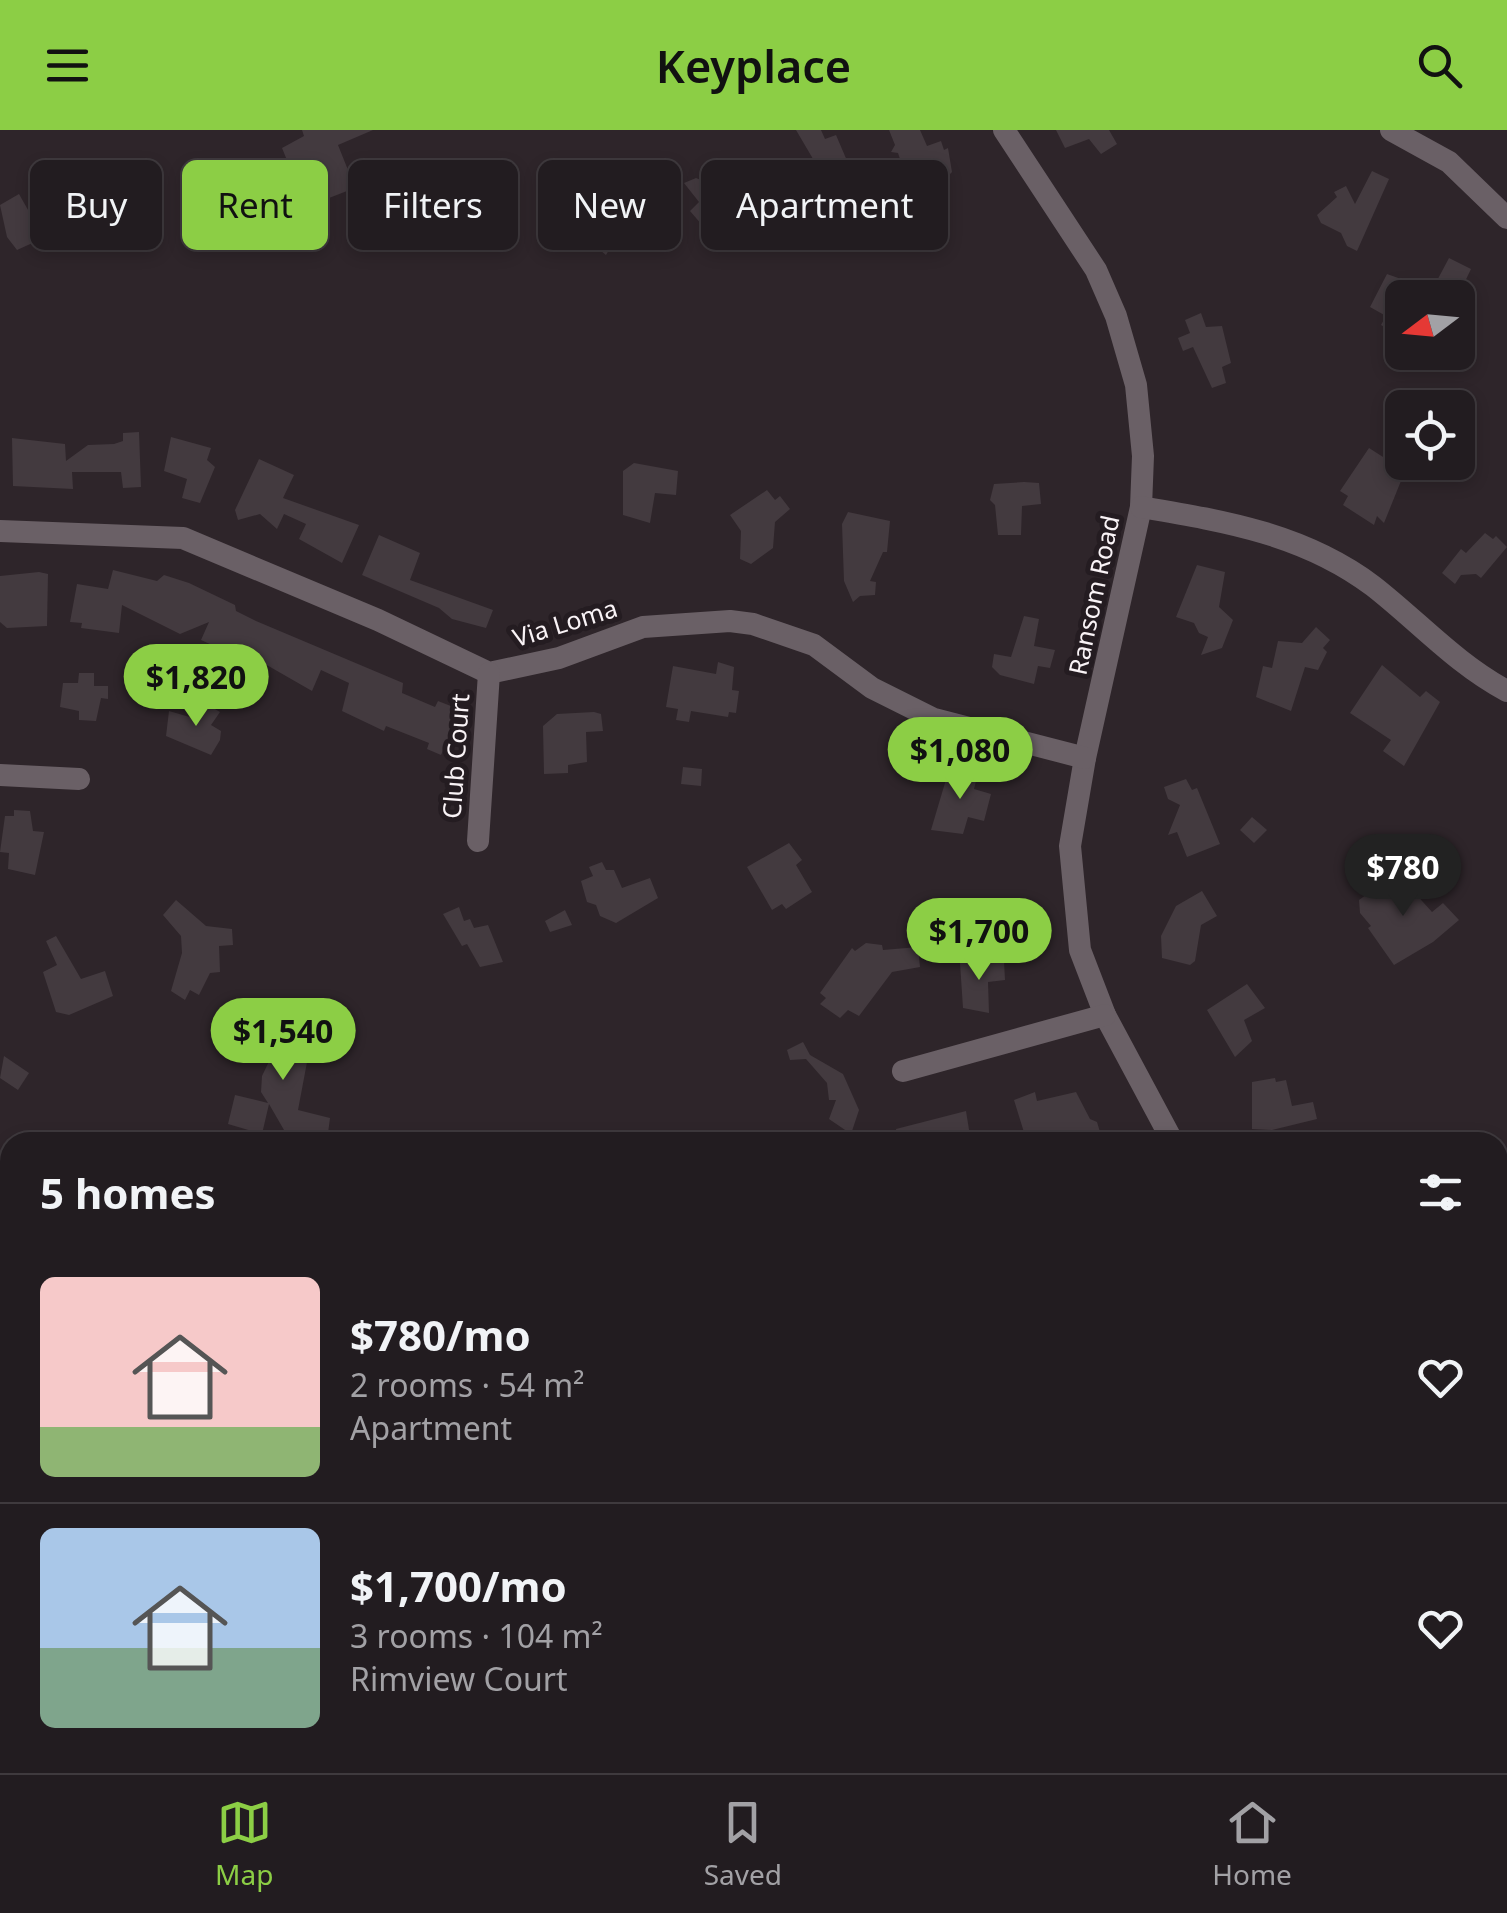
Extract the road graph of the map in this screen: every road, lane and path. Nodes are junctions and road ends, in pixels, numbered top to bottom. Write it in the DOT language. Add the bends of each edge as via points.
graph roads {
  1 [pos="1004,130"];
  2 [pos="1390,130"];
  3 [pos="1507,218"];
  4 [pos="1141,507"];
  5 [pos="0,531"];
  6 [pos="488,674"];
  7 [pos="1507,691"];
  8 [pos="1085,758"];
  9 [pos="0,774"];
  10 [pos="79,779"];
  11 [pos="478,841"];
  12 [pos="1106,1016"];
  13 [pos="903,1071"];
  14 [pos="1168,1132"];
  1 -- 4 [label="street, Ransom Road" via="1083,248 1116,316 1140,408"];
  2 -- 3 [label="street" via="1449,162"];
  4 -- 7 [label="street" via="1249,526 1317,553 1374,587 1464,664"];
  4 -- 8 [label="street, Ransom Road"];
  5 -- 6 [label="street, Via Loma" via="184,538"];
  6 -- 8 [label="street, Via Loma" via="559,658 643,626 742,622 814,646 872,688 934,719"];
  6 -- 11 [label="street, Club Court"];
  8 -- 12 [label="street, Ransom Road" via="1070,846 1080,950"];
  9 -- 10 [label="street"];
  12 -- 13 [label="street"];
  12 -- 14 [label="street, Ransom Road"];
}
